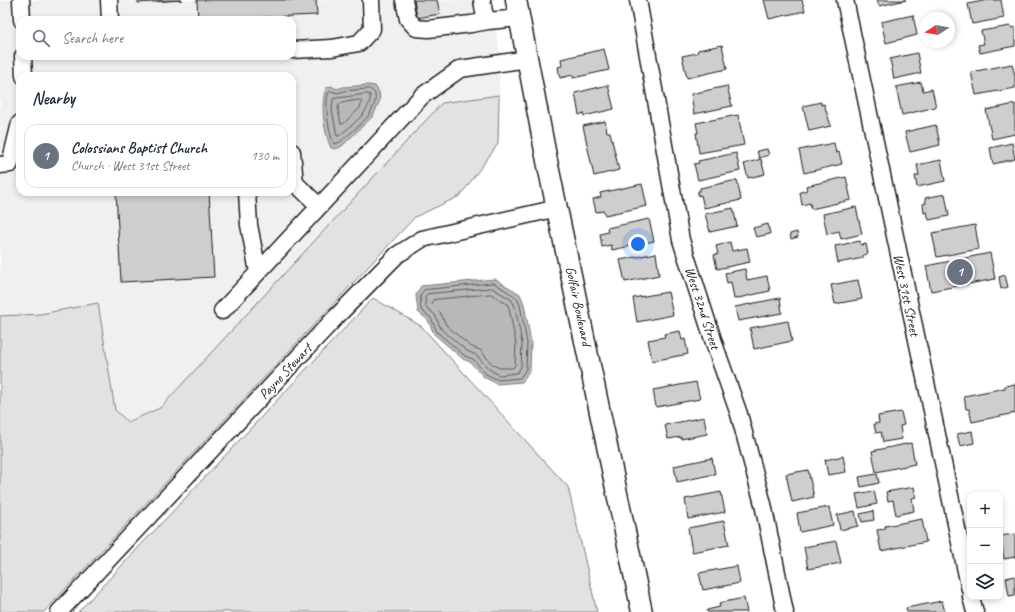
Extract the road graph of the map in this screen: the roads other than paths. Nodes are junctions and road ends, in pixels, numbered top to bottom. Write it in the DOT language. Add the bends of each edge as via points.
graph roads {
  1 [pos="21,0"];
  2 [pos="109,0"];
  3 [pos="372,0"];
  4 [pos="404,0"];
  5 [pos="482,0"];
  6 [pos="638,0"];
  7 [pos="845,0"];
  8 [pos="518,9"];
  9 [pos="22,16"];
  10 [pos="110,16"];
  11 [pos="488,21"];
  12 [pos="296,50"];
  13 [pos="528,59"];
  14 [pos="23,60"];
  15 [pos="24,72"];
  16 [pos="16,139"];
  17 [pos="0,165"];
  18 [pos="296,184"];
  19 [pos="247,196"];
  20 [pos="319,206"];
  21 [pos="558,208"];
  22 [pos="258,272"];
  23 [pos="222,311"];
  24 [pos="967,576"];
  25 [pos="973,600"];
  26 [pos="59,612"];
  27 [pos="642,612"];
  28 [pos="785,612"];
  29 [pos="975,612"];
  1 -- 9 [label="street"];
  2 -- 10 [label="street"];
  3 -- 12 [label="street" via="372,29 359,43 332,48"];
  4 -- 11 [label="street" via="408,19 416,28 428,29"];
  5 -- 11 [label="street"];
  6 -- 28 [label="street, West 32nd Street" via="681,240 739,414 763,504"];
  7 -- 24 [label="street, West 31st Street"];
  8 -- 11 [label="street"];
  8 -- 13 [label="main road, Golfair Boulevard"];
  13 -- 20 [label="street" via="460,69 422,96"];
  13 -- 21 [label="main road, Golfair Boulevard"];
  14 -- 15 [label="street"];
  16 -- 17 [label="street" via="10,164"];
  18 -- 20 [label="street"];
  19 -- 22 [label="street" via="249,225"];
  20 -- 22 [label="street"];
  21 -- 26 [label="street, Payne Stewart" via="422,239 397,255"];
  21 -- 27 [label="main road, Golfair Boulevard"];
  22 -- 23 [label="street"];
  25 -- 29 [label="street"];
}
